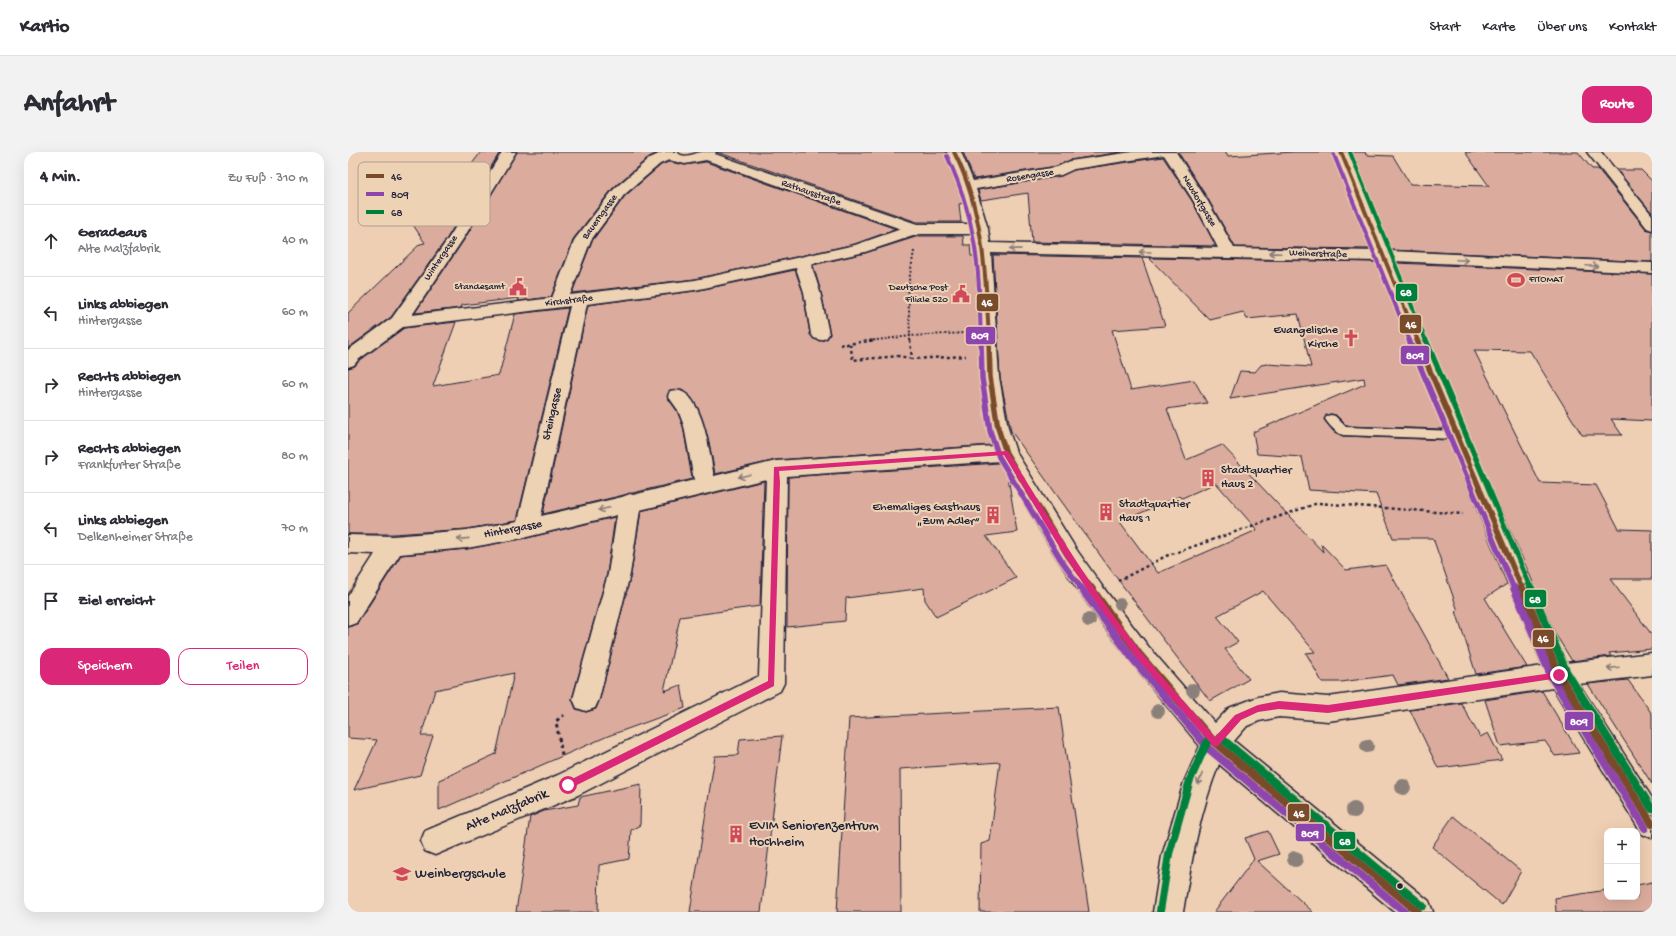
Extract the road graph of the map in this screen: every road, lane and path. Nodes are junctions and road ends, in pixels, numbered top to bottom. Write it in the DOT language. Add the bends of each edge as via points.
graph roads {
  1 [pos="509,152"];
  2 [pos="954,152"];
  3 [pos="1161,152"];
  4 [pos="1169,152"];
  5 [pos="1341,152"];
  6 [pos="1594,152"];
  7 [pos="670,154"];
  8 [pos="707,154"];
  9 [pos="490,183"];
  10 [pos="968,186"];
  11 [pos="1652,225"];
  12 [pos="463,226"];
  13 [pos="917,229"];
  14 [pos="980,229"];
  15 [pos="983,248"];
  16 [pos="1228,252"];
  17 [pos="1384,256"];
  18 [pos="802,261"];
  19 [pos="1652,268"];
  20 [pos="580,299"];
  21 [pos="559,302"];
  22 [pos="398,322"];
  23 [pos="988,332"];
  24 [pos="820,334"];
  25 [pos="910,336"];
  26 [pos="850,344"];
  27 [pos="988,355"];
  28 [pos="912,359"];
  29 [pos="348,362"];
  30 [pos="677,396"];
  31 [pos="1332,419"];
  32 [pos="1457,435"];
  33 [pos="1006,453"];
  34 [pos="776,469"];
  35 [pos="705,485"];
  36 [pos="630,502"];
  37 [pos="1492,516"];
  38 [pos="527,528"];
  39 [pos="348,544"];
  40 [pos="393,545"];
  41 [pos="1094,593"];
  42 [pos="348,616"];
  43 [pos="1652,664"];
  44 [pos="1559,675"];
  45 [pos="586,699"];
  46 [pos="1215,743"];
  47 [pos="568,785"];
  48 [pos="1652,824"];
  49 [pos="435,841"];
  50 [pos="1168,912"];
  51 [pos="1418,912"];
  1 -- 9 [label="street, Wintergasse"];
  2 -- 10 [label="street"];
  3 -- 10 [label="street, Rosengasse" via="1070,165 1061,171"];
  4 -- 16 [label="street, Neudorfgasse" via="1200,200"];
  5 -- 17 [label="street"];
  6 -- 11 [label="street"];
  7 -- 8 [label="street, Rathausstraße" via="677,159 685,160"];
  7 -- 21 [label="street, Bauerngasse" via="655,161 619,192 588,233 580,245"];
  8 -- 13 [label="street, Rathausstraße"];
  10 -- 14 [label="street"];
  12 -- 22 [label="street, Wintergasse"];
  13 -- 14 [label="street"];
  13 -- 18 [label="street, Kirchstraße" via="858,249"];
  13 -- 25 [label="path" via="908,287"];
  14 -- 15 [label="street"];
  16 -- 15 [label="street, Weiherstraße, one-way"];
  15 -- 23 [label="street"];
  17 -- 16 [label="street, Weiherstraße, one-way"];
  17 -- 19 [label="street, Weiherstraße, one-way"];
  17 -- 32 [label="street"];
  18 -- 20 [label="street, Kirchstraße" via="695,285"];
  18 -- 24 [label="street" via="812,292"];
  20 -- 21 [label="street, Kirchstraße"];
  20 -- 38 [label="street, Steingasse"];
  21 -- 22 [label="street, Kirchstraße"];
  22 -- 29 [label="street, Kirchstraße" via="352,356"];
  23 -- 25 [label="path"];
  23 -- 27 [label="street"];
  24 -- 26 [label="path" via="822,347"];
  25 -- 26 [label="path"];
  25 -- 28 [label="path"];
  26 -- 28 [label="path" via="853,360 900,356"];
  27 -- 28 [label="path"];
  27 -- 33 [label="street" via="993,402"];
  30 -- 35 [label="street" via="687,407 694,426"];
  31 -- 32 [label="lane" via="1343,431"];
  32 -- 37 [label="street"];
  33 -- 34 [label="street, Hintergasse"];
  33 -- 41 [label="street" via="1068,556"];
  34 -- 35 [label="street, Hintergasse, one-way"];
  34 -- 47 [label="street, Alte Malzfabrik" via="771,683"];
  35 -- 36 [label="street, Hintergasse"];
  36 -- 38 [label="street, Hintergasse, one-way"];
  36 -- 45 [label="street" via="619,574"];
  37 -- 41 [label="path" via="1318,503 1166,556"];
  37 -- 44 [label="street"];
  38 -- 40 [label="street, Hintergasse, one-way" via="467,539"];
  39 -- 40 [label="street, Hintergasse"];
  40 -- 42 [label="street"];
  41 -- 46 [label="street" via="1139,654"];
  43 -- 44 [label="street, one-way"];
  44 -- 46 [label="street" via="1328,709 1279,705 1258,709 1238,717"];
  44 -- 48 [label="street"];
  45 -- 47 [label="path" via="556,722"];
  46 -- 50 [label="street, one-way" via="1198,782 1177,856"];
  46 -- 51 [label="street"];
  47 -- 49 [label="street, Alte Malzfabrik"];
}
